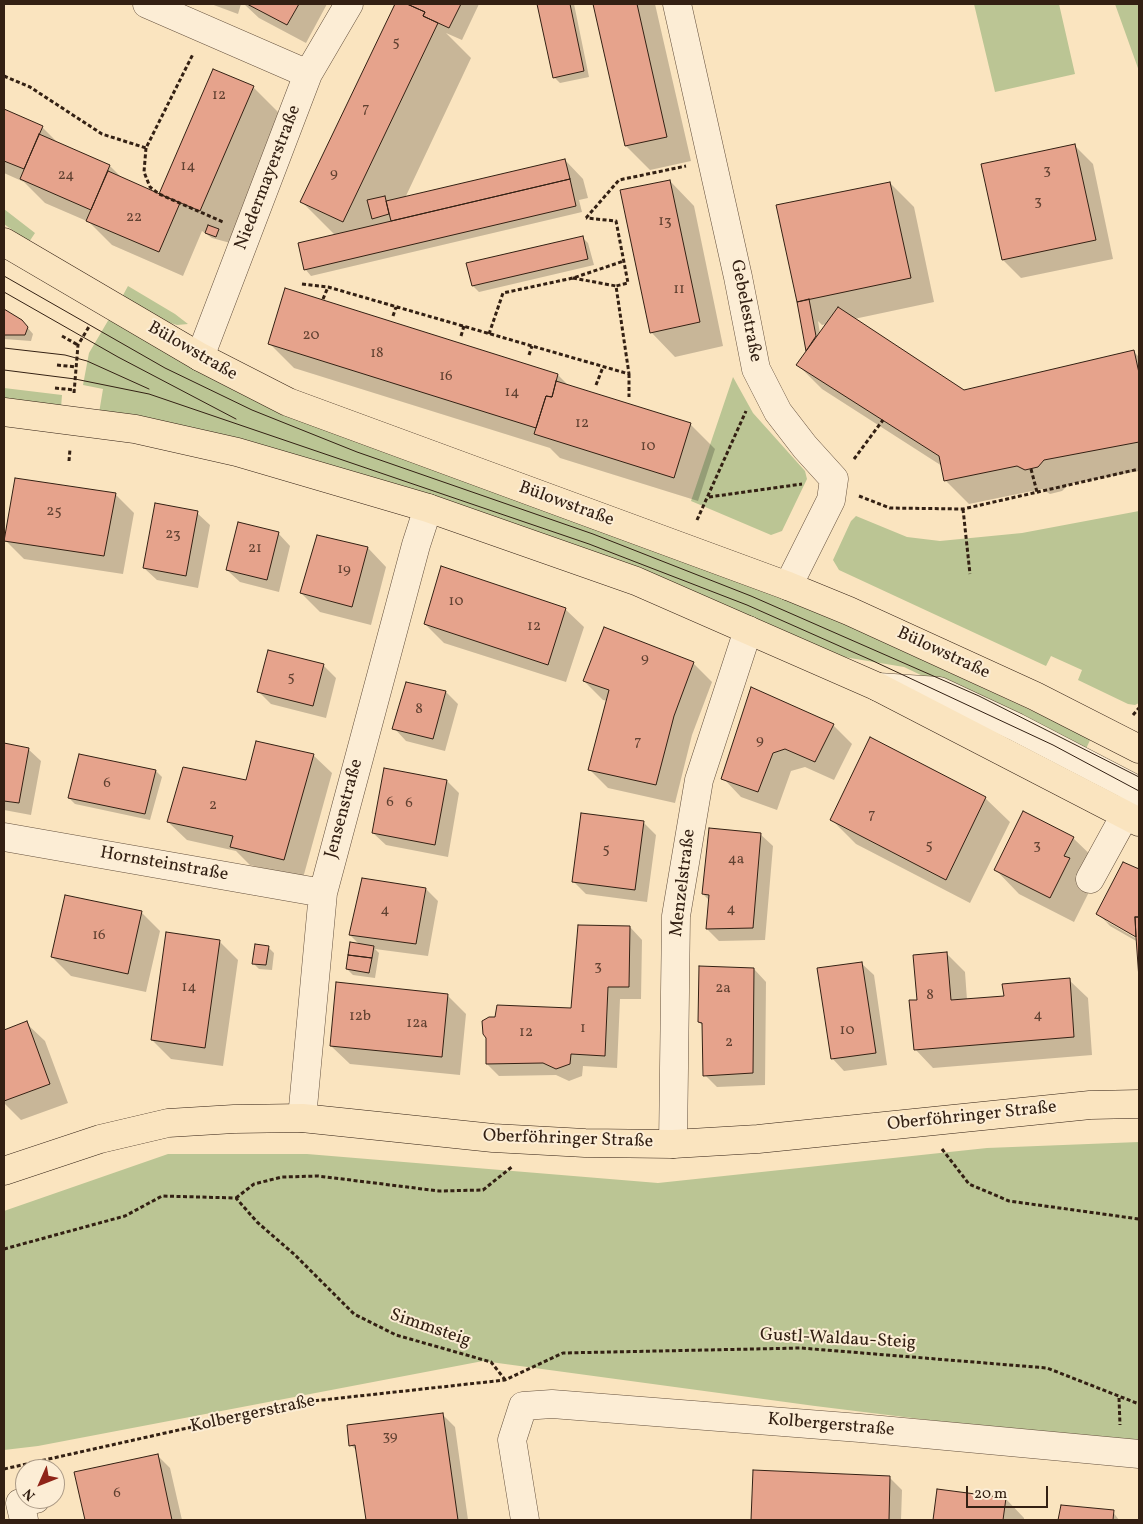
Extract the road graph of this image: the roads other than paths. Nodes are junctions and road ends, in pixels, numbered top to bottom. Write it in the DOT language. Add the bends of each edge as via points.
graph roads {
  1 [pos="147,4"];
  2 [pos="349,4"];
  3 [pos="677,4"];
  4 [pos="308,74"];
  5 [pos="4,242"];
  6 [pos="200,357"];
  7 [pos="4,412"];
  8 [pos="428,508"];
  9 [pos="788,586"];
  10 [pos="748,630"];
  11 [pos="878,687"];
  12 [pos="1139,749"];
  13 [pos="1136,801"];
  14 [pos="4,838"];
  15 [pos="1090,879"];
  16 [pos="323,892"];
  17 [pos="1139,1104"];
  18 [pos="302,1118"];
  19 [pos="673,1144"];
  20 [pos="4,1171"];
  21 [pos="1139,1454"];
  22 [pos="525,1520"];
  1 -- 4 [label="street"];
  2 -- 4 [label="street, Niedermayerstraße"];
  3 -- 9 [label="street, Gebelestraße" via="756,369 778,412 834,479 818,486 834,490"];
  4 -- 6 [label="street, Niedermayerstraße"];
  5 -- 6 [label="main road, Bülowstraße"];
  6 -- 9 [label="main road, Bülowstraße" via="244,382 314,412"];
  7 -- 8 [label="main road" via="176,437"];
  8 -- 10 [label="main road" via="636,581"];
  8 -- 16 [label="street, Jensenstraße"];
  9 -- 12 [label="main road, Bülowstraße" via="1026,692"];
  10 -- 11 [label="main road"];
  10 -- 19 [label="street, Menzelstraße" via="698,780 676,916"];
  11 -- 13 [label="main road"];
  11 -- 13 [label="street" via="939,691 1016,727"];
  13 -- 15 [label="street"];
  14 -- 16 [label="street, Hornsteinstraße"];
  16 -- 18 [label="street, Jensenstraße"];
  17 -- 19 [label="main road, Oberföhringer Straße" via="1090,1105 758,1139"];
  18 -- 19 [label="main road, Oberföhringer Straße" via="493,1138"];
  18 -- 20 [label="main road, Oberföhringer Straße" via="168,1123 100,1138"];
  21 -- 22 [label="street, Kolbergerstraße" via="860,1428 552,1404 523,1406 512,1440"];
}
